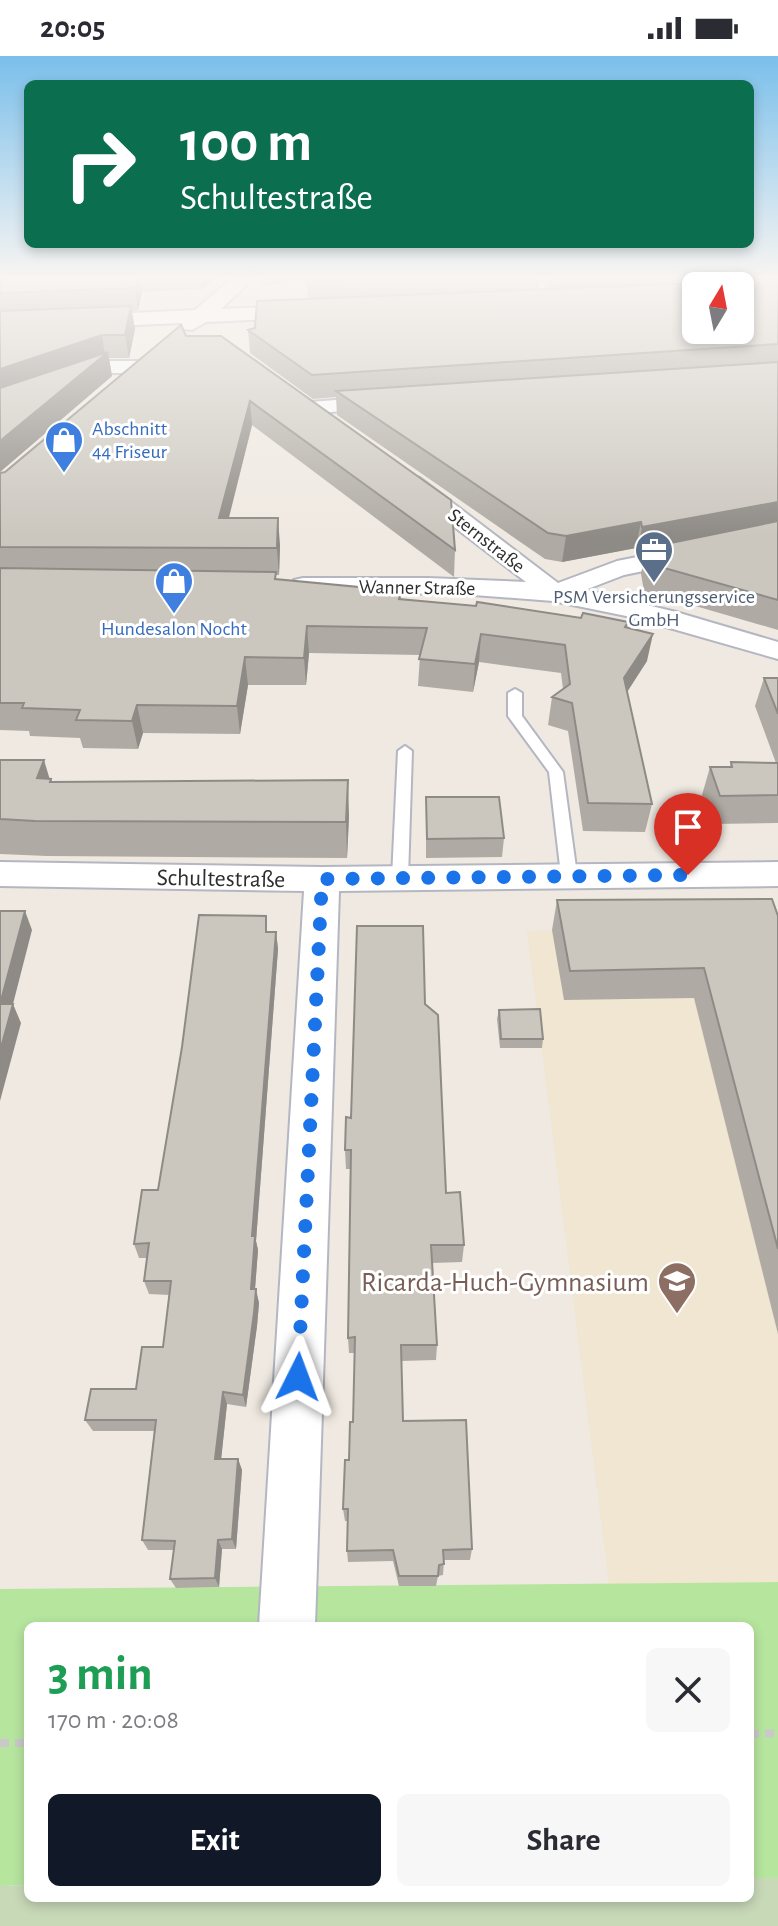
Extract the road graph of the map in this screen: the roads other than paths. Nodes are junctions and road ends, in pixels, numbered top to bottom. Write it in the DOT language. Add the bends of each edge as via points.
graph roads {
  1 [pos="139,362"];
  2 [pos="146,362"];
  3 [pos="111,394"];
  4 [pos="403,401"];
  5 [pos="0,405"];
  6 [pos="334,426"];
  7 [pos="396,471"];
  8 [pos="778,536"];
  9 [pos="282,586"];
  10 [pos="555,593"];
  11 [pos="778,651"];
  12 [pos="515,693"];
  13 [pos="405,751"];
  14 [pos="0,874"];
  15 [pos="778,874"];
  16 [pos="569,875"];
  17 [pos="400,878"];
  18 [pos="322,879"];
  19 [pos="287,1622"];
  1 -- 5 [label="street" via="107,367"];
  2 -- 3 [label="main road"];
  4 -- 6 [label="street" via="304,403"];
  7 -- 10 [label="street, Sternstraße"];
  8 -- 10 [label="street" via="617,569"];
  9 -- 10 [label="street, Wanner Straße"];
  10 -- 11 [label="street, Wanner Straße" via="635,609"];
  12 -- 16 [label="lane" via="515,716 556,772"];
  13 -- 17 [label="lane"];
  14 -- 18 [label="street, Schultestraße"];
  15 -- 16 [label="street, Schultestraße"];
  16 -- 17 [label="street, Schultestraße"];
  17 -- 18 [label="street, Schultestraße"];
  18 -- 19 [label="street"];
}
